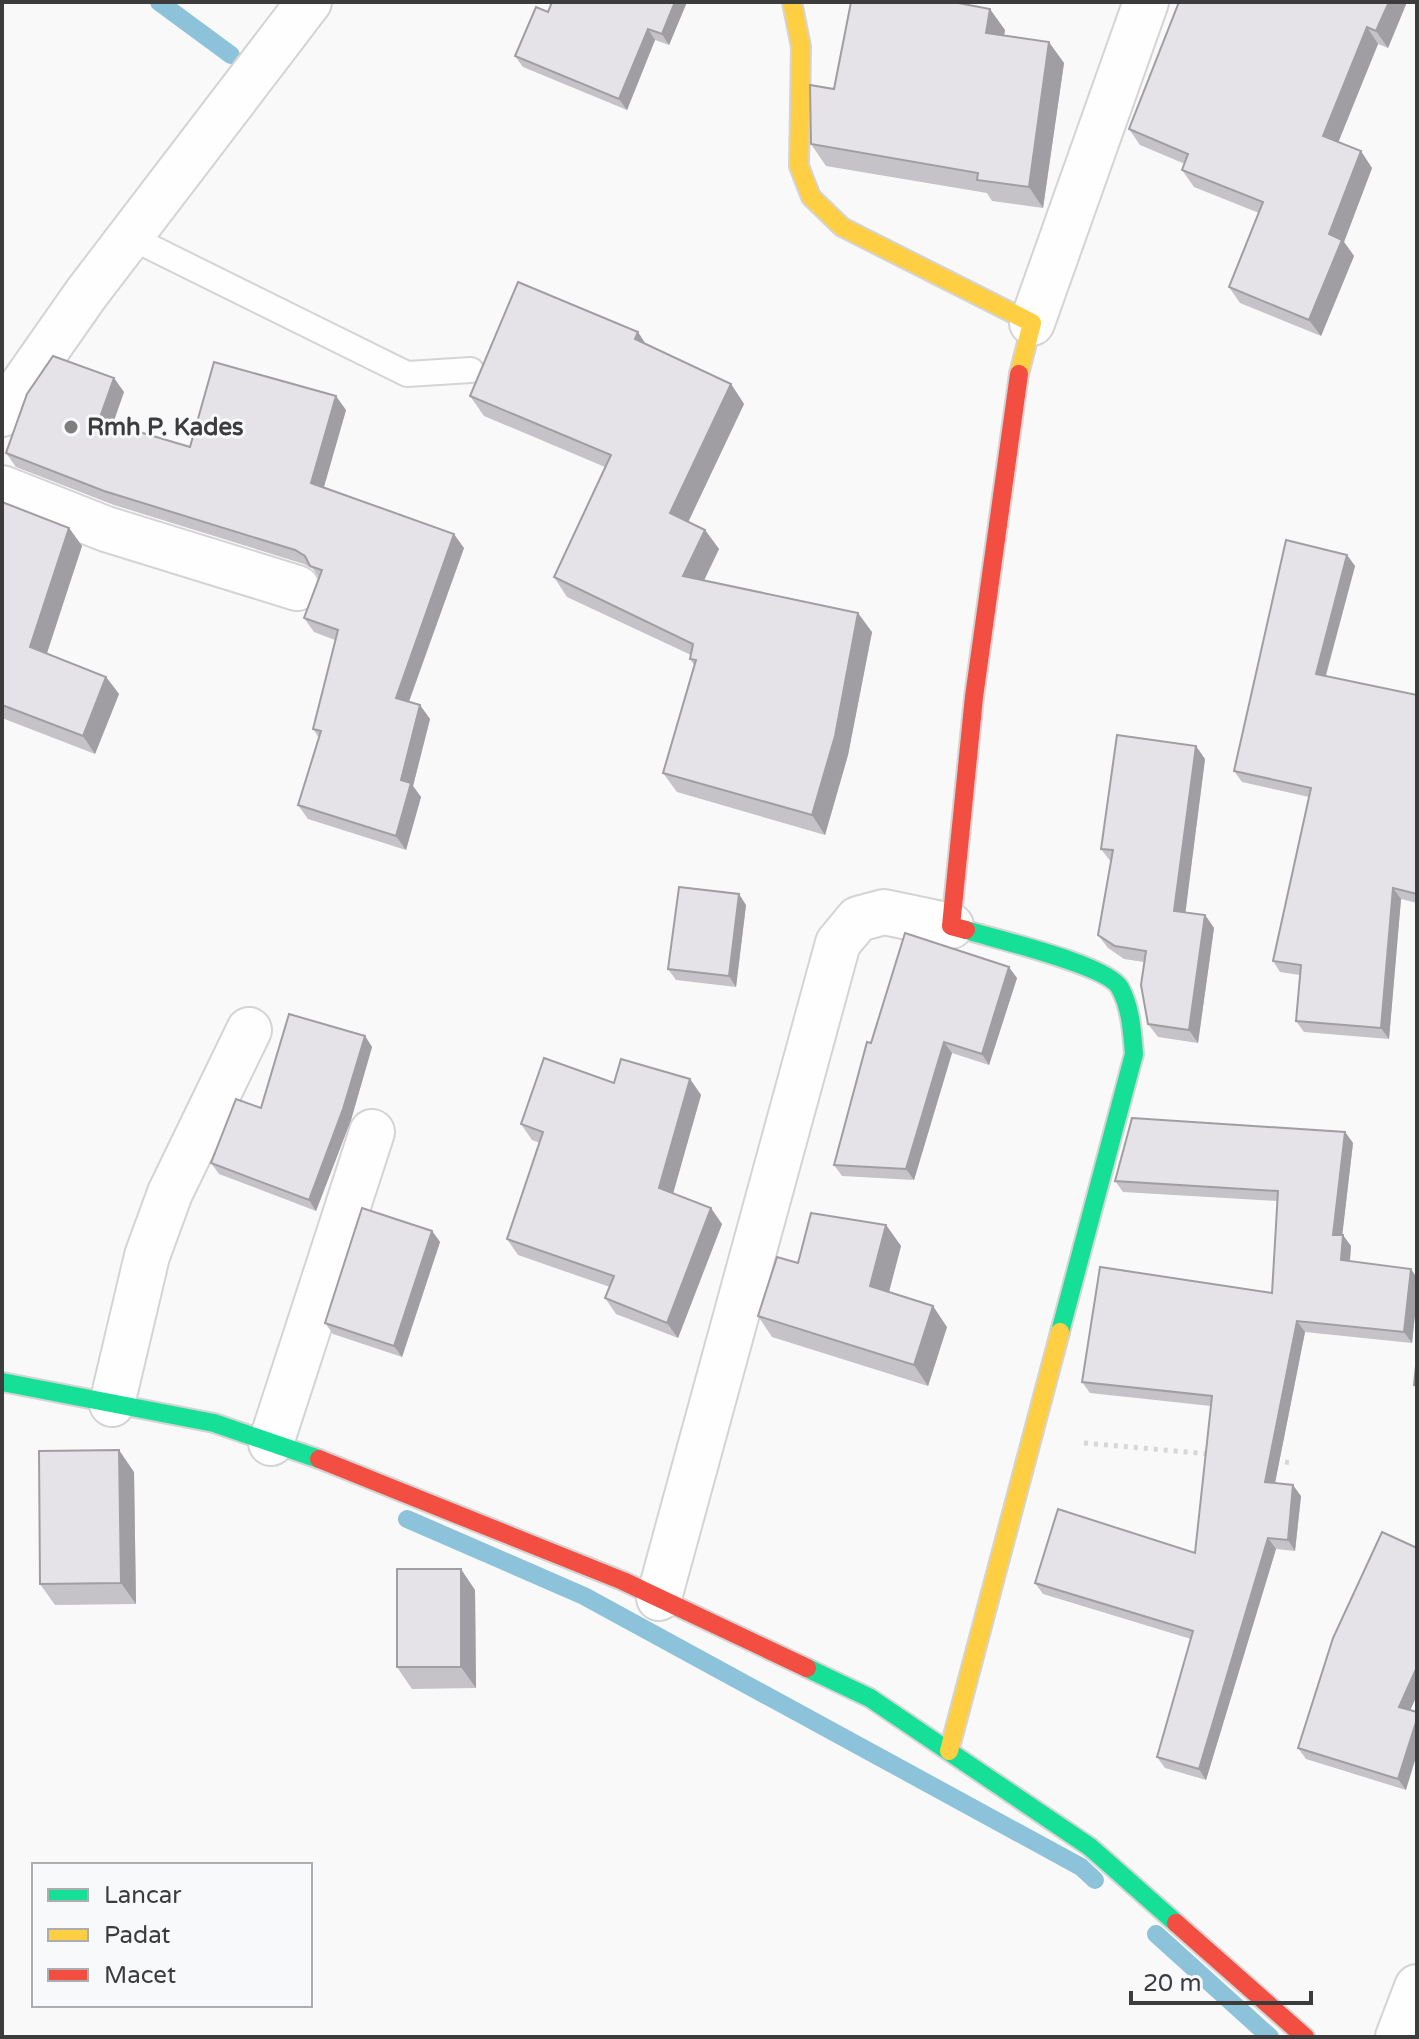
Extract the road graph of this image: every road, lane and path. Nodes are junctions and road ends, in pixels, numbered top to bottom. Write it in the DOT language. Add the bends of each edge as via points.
graph roads {
  1 [pos="309,2"];
  2 [pos="792,2"];
  3 [pos="1146,2"];
  4 [pos="130,237"];
  5 [pos="1032,323"];
  6 [pos="471,370"];
  7 [pos="2,414"];
  8 [pos="2,488"];
  9 [pos="297,588"];
  10 [pos="951,926"];
  11 [pos="249,1030"];
  12 [pos="372,1132"];
  13 [pos="2,1382"];
  14 [pos="112,1404"];
  15 [pos="1031,1440"];
  16 [pos="271,1443"];
  17 [pos="1220,1455"];
  18 [pos="1264,1460"];
  19 [pos="1293,1463"];
  20 [pos="659,1598"];
  21 [pos="949,1751"];
  22 [pos="1417,1987"];
  23 [pos="1305,2037"];
  24 [pos="1398,2037"];
  1 -- 4 [label="street"];
  2 -- 5 [label="street" via="801,47 799,166 811,197 842,227"];
  3 -- 5 [label="street"];
  4 -- 6 [label="lane" via="407,374"];
  4 -- 7 [label="street"];
  5 -- 10 [label="street" via="1019,371 976,681"];
  8 -- 9 [label="street" via="106,529"];
  10 -- 15 [label="street" via="1090,967 1119,985 1131,1020 1134,1054"];
  10 -- 20 [label="street" via="884,912 858,919 838,943"];
  11 -- 14 [label="street" via="170,1193 147,1256"];
  12 -- 16 [label="street"];
  13 -- 14 [label="street"];
  14 -- 16 [label="street" via="214,1423"];
  15 -- 17 [label="path"];
  15 -- 21 [label="street"];
  16 -- 20 [label="street"];
  18 -- 19 [label="path"];
  20 -- 21 [label="street" via="870,1698"];
  21 -- 23 [label="street" via="1090,1847"];
  22 -- 24 [label="street"];
}
